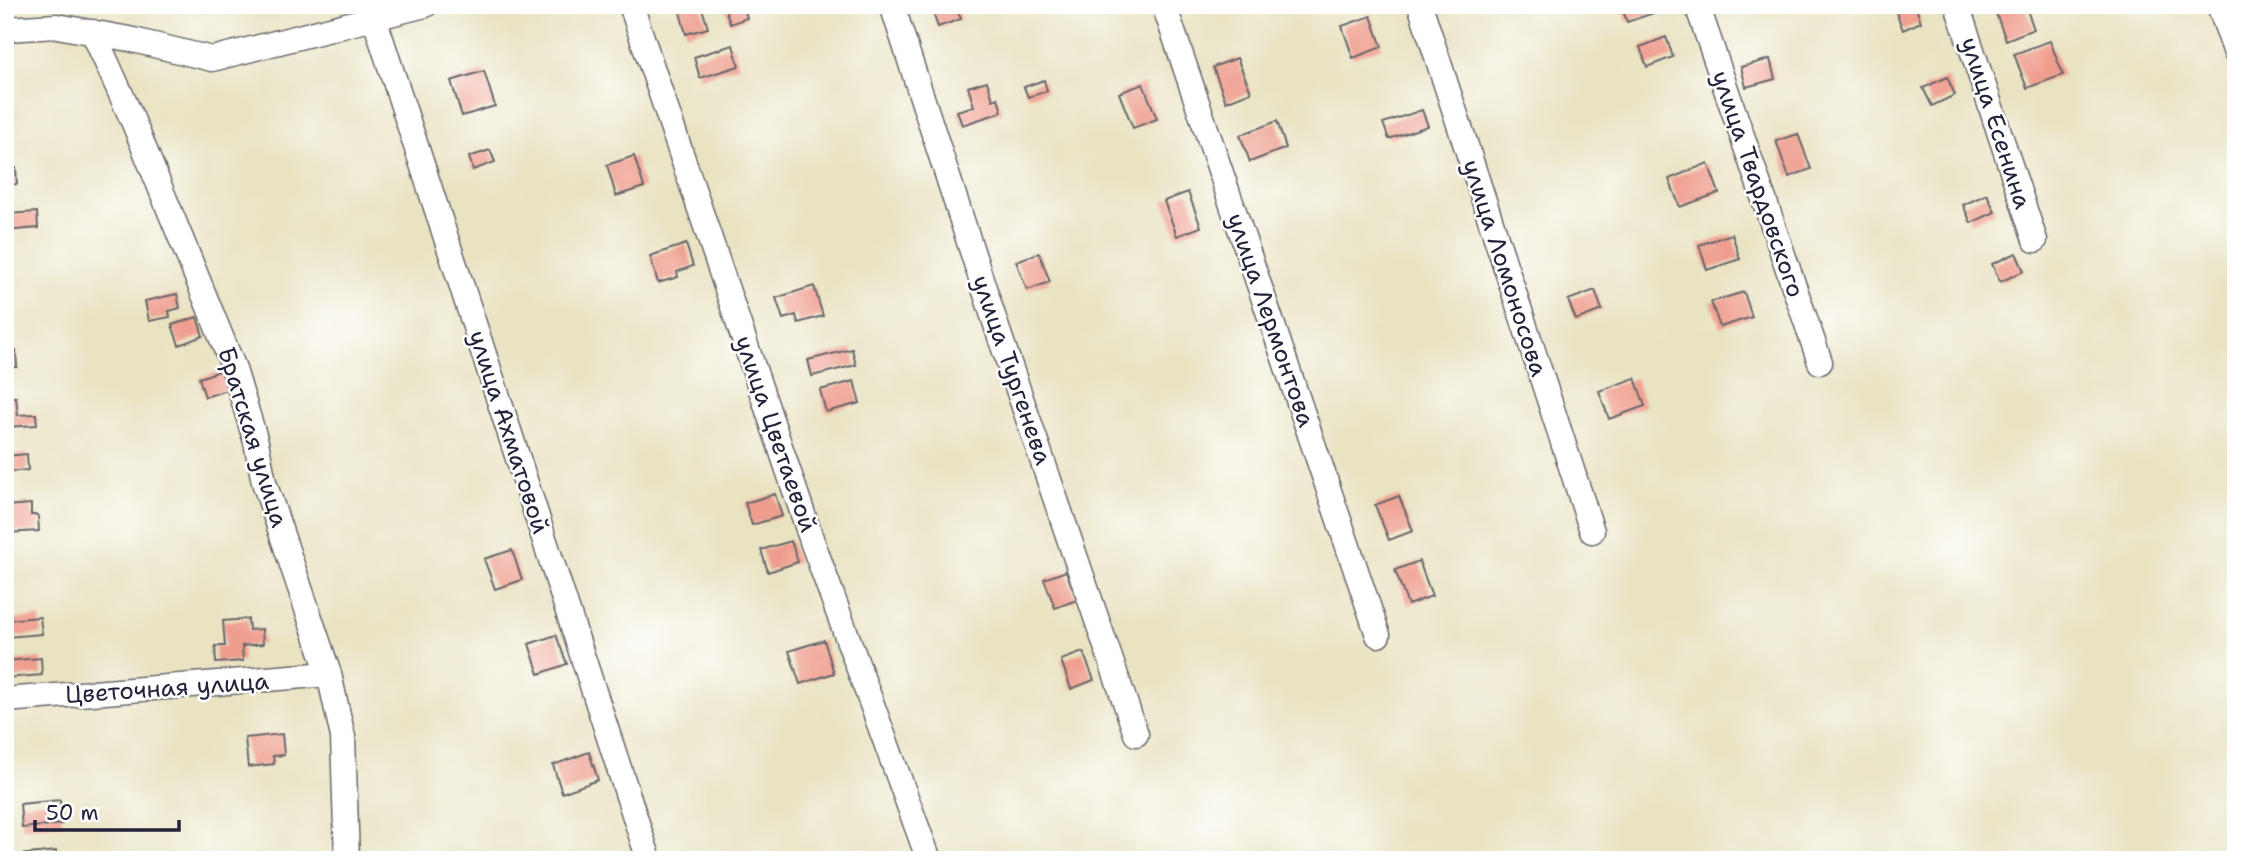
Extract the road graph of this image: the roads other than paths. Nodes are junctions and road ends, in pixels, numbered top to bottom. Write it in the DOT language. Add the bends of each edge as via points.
graph roads {
  1 [pos="425,5"];
  2 [pos="631,5"];
  3 [pos="892,5"];
  4 [pos="1164,5"];
  5 [pos="1420,5"];
  6 [pos="1697,5"];
  7 [pos="1957,5"];
  8 [pos="2219,5"];
  9 [pos="372,12"];
  10 [pos="5,29"];
  11 [pos="93,32"];
  12 [pos="2236,53"];
  13 [pos="2035,240"];
  14 [pos="1820,362"];
  15 [pos="1592,531"];
  16 [pos="1378,635"];
  17 [pos="329,674"];
  18 [pos="5,700"];
  19 [pos="1136,734"];
  20 [pos="347,860"];
  21 [pos="649,860"];
  22 [pos="929,860"];
  1 -- 9 [label="street"];
  2 -- 22 [label="street, улица Цветаевой" via="812,541"];
  3 -- 19 [label="street, улица Тургенева"];
  4 -- 16 [label="street, улица Лермонтова"];
  5 -- 15 [label="street, улица Ломоносова"];
  6 -- 14 [label="street, улица Твардовского"];
  7 -- 13 [label="street, улица Есенина"];
  8 -- 12 [label="street"];
  9 -- 11 [label="street" via="212,59"];
  9 -- 21 [label="street, улица Ахматовой"];
  10 -- 11 [label="street" via="57,26"];
  11 -- 17 [label="street, Братская улица" via="233,366 264,482"];
  17 -- 18 [label="street, Цветочная улица"];
  17 -- 20 [label="street, Братская улица" via="343,737"];
}
